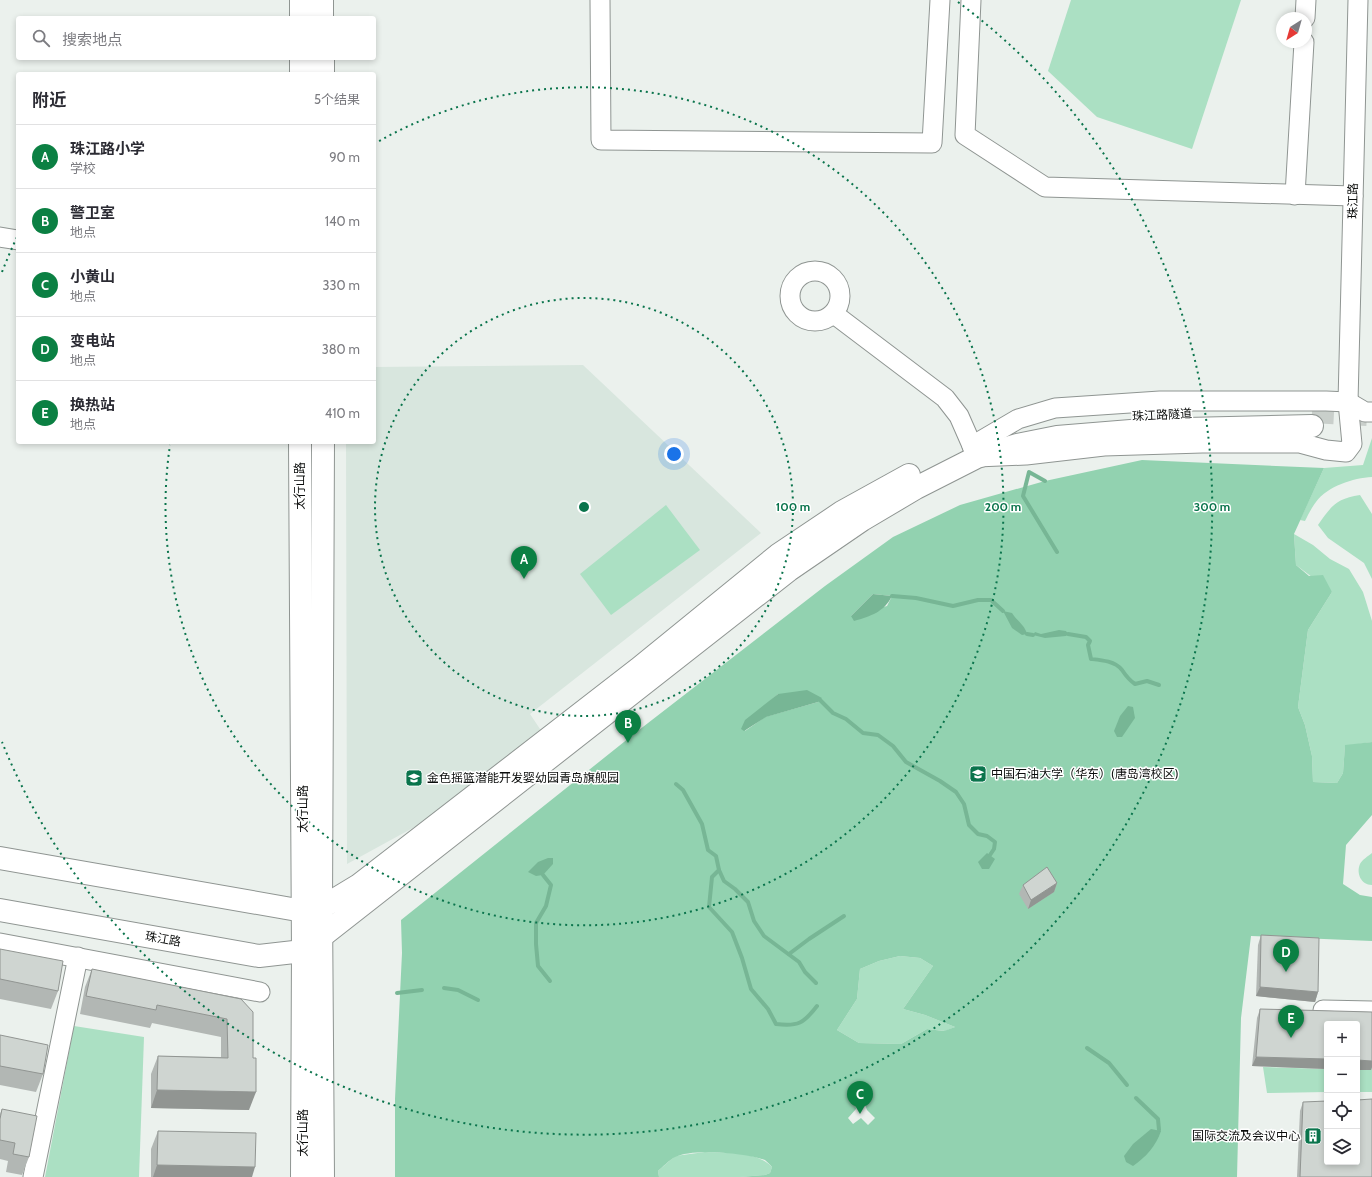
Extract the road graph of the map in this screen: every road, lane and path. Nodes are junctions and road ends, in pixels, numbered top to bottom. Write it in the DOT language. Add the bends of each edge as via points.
graph roads {
  1 [pos="301,0"];
  2 [pos="322,0"];
  3 [pos="600,0"];
  4 [pos="940,0"];
  5 [pos="972,0"];
  6 [pos="1306,0"];
  7 [pos="1358,0"];
  8 [pos="1305,12"];
  9 [pos="301,16"];
  10 [pos="322,16"];
  11 [pos="1304,48"];
  12 [pos="301,60"];
  13 [pos="323,60"];
  14 [pos="301,72"];
  15 [pos="323,72"];
  16 [pos="1295,195"];
  17 [pos="1353,196"];
  18 [pos="0,237"];
  19 [pos="16,240"];
  20 [pos="834,314"];
  21 [pos="1348,402"];
  22 [pos="1372,412"];
  23 [pos="1312,419"];
  24 [pos="300,444"];
  25 [pos="323,444"];
  26 [pos="975,452"];
  27 [pos="0,858"];
  28 [pos="0,910"];
  29 [pos="312,910"];
  30 [pos="322,938"];
  31 [pos="0,943"];
  32 [pos="304,951"];
  33 [pos="78,957"];
  34 [pos="260,992"];
  35 [pos="1323,1010"];
  36 [pos="1372,1011"];
  37 [pos="33,1177"];
  38 [pos="302,1177"];
  39 [pos="323,1177"];
  1 -- 9 [label="main road"];
  2 -- 10 [label="main road"];
  3 -- 4 [label="street" via="601,140 932,143"];
  5 -- 16 [label="street" via="965,135 1045,187"];
  6 -- 8 [label="street"];
  7 -- 17 [label="street, 珠江路"];
  11 -- 16 [label="street"];
  12 -- 14 [label="main road"];
  13 -- 15 [label="main road"];
  16 -- 17 [label="street"];
  17 -- 21 [label="street, 珠江路"];
  18 -- 19 [label="street"];
  20 -- 26 [label="street" via="945,398 959,416"];
  21 -- 22 [label="street" via="1366,412"];
  21 -- 26 [label="street" via="1160,401 1056,408 1018,419"];
  21 -- 26 [label="street, 珠江路" via="1352,444 1349,450 1342,453 1300,443 1202,442 1104,446 1026,456"];
  23 -- 26 [label="main road, 珠江路隧道" via="1015,439"];
  24 -- 29 [label="main road, 太行山路"];
  25 -- 29 [label="main road, 太行山路"];
  26 -- 29 [label="main road" via="907,476 842,512 778,555 638,670 359,885"];
  26 -- 30 [label="main road, 珠江路" via="862,520 789,570"];
  27 -- 29 [label="main road"];
  28 -- 32 [label="main road, 珠江路" via="259,956"];
  29 -- 30 [label="main road, 太行山路"];
  29 -- 32 [label="main road, 太行山路"];
  30 -- 32 [label="main road, 珠江路"];
  30 -- 39 [label="main road, 太行山路"];
  31 -- 33 [label="street"];
  32 -- 38 [label="main road, 太行山路"];
  33 -- 34 [label="street"];
  33 -- 37 [label="street"];
  35 -- 36 [label="street"];
}
